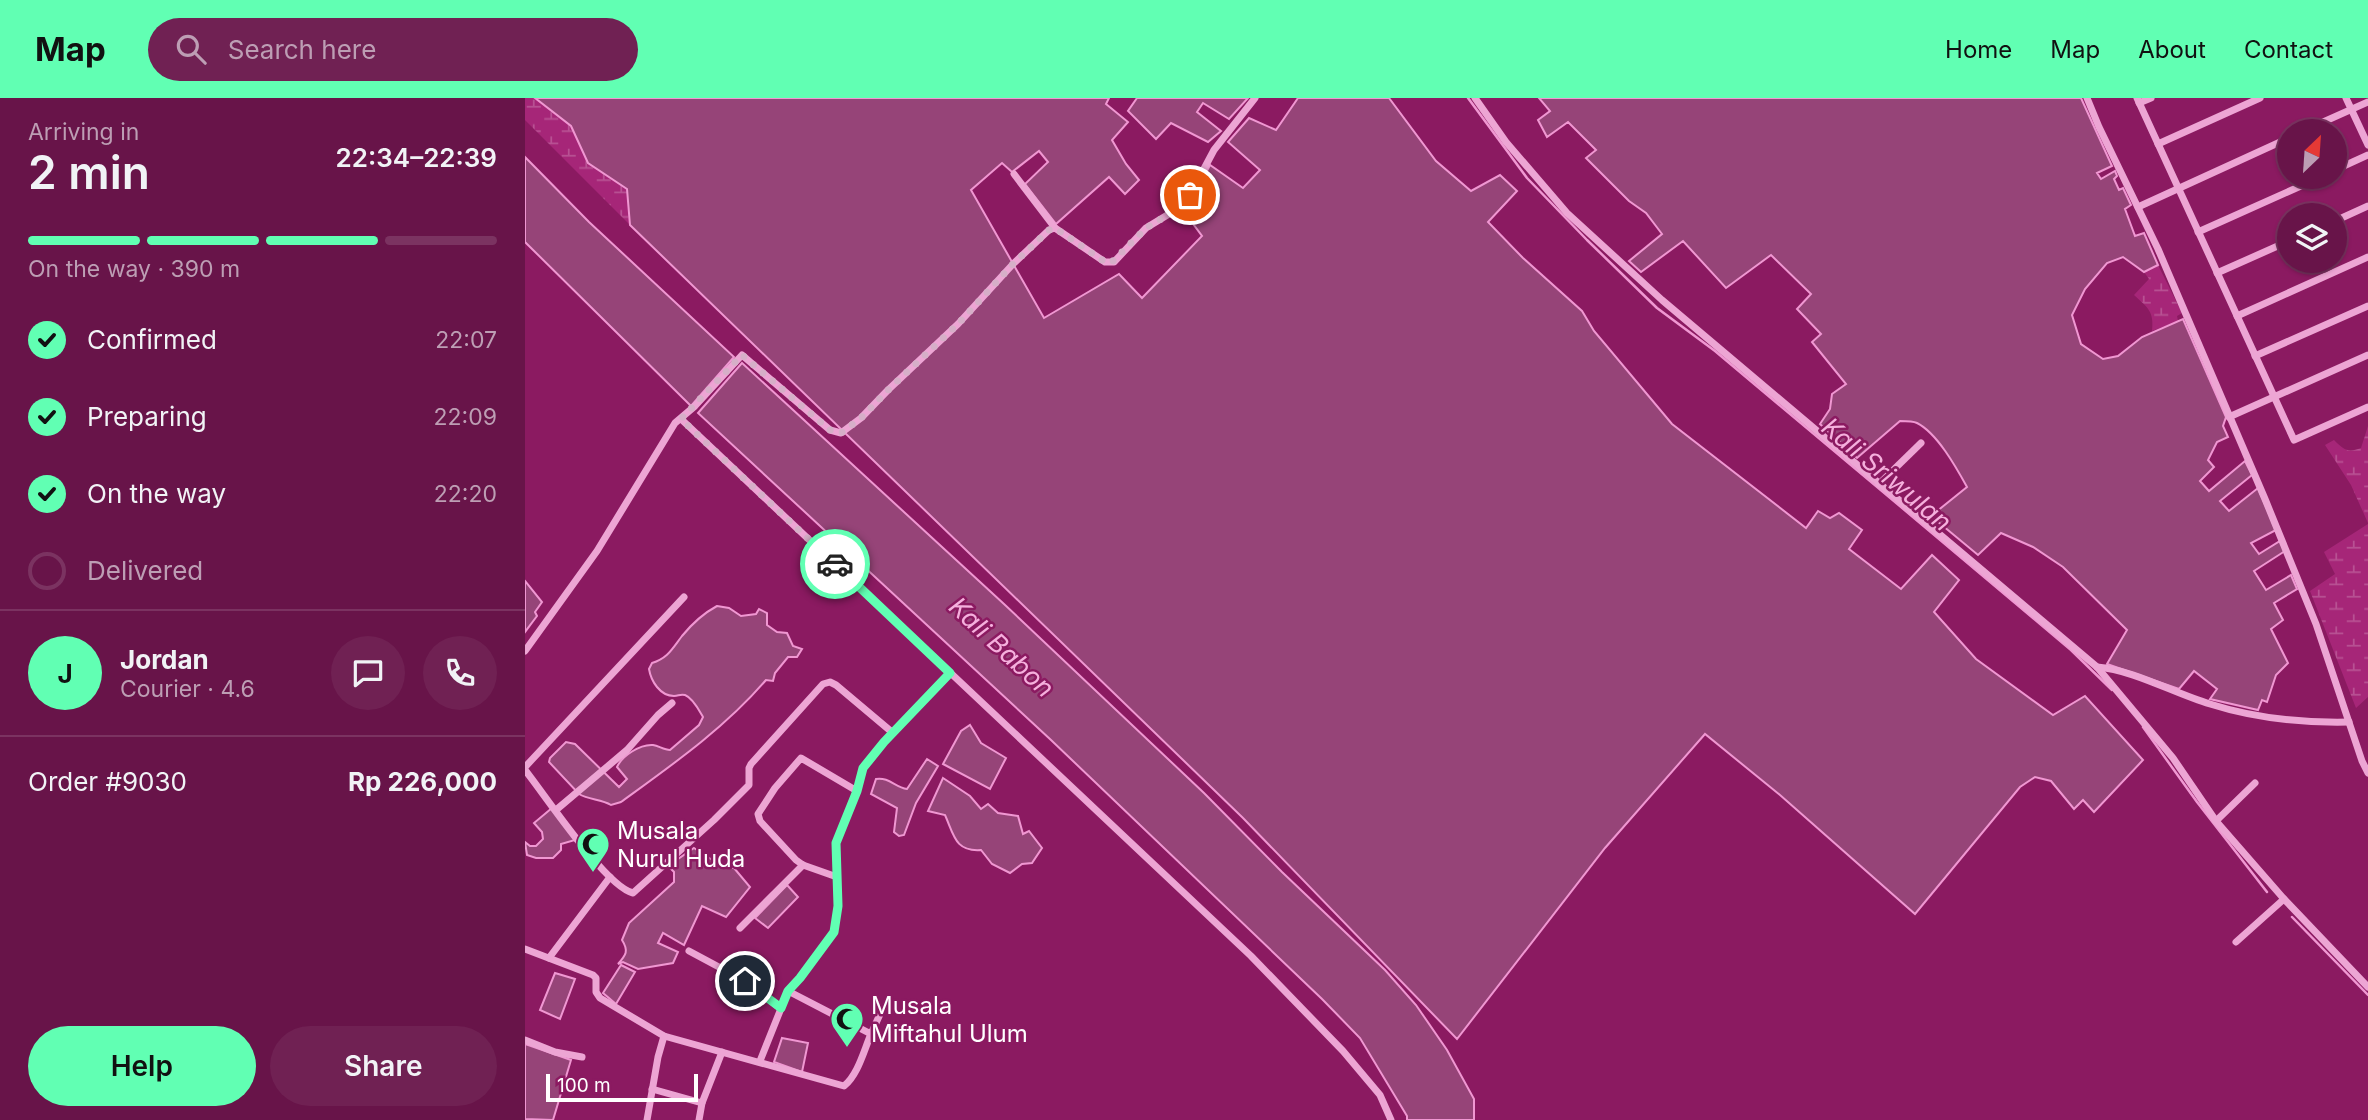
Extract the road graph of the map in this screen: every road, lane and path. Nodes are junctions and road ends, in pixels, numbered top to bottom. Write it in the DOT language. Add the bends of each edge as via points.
graph roads {
  1 [pos="1255,98"];
  2 [pos="1475,98"];
  3 [pos="2087,98"];
  4 [pos="2151,98"];
  5 [pos="2260,98"];
  6 [pos="2346,98"];
  7 [pos="2138,101"];
  8 [pos="2368,102"];
  9 [pos="2352,110"];
  10 [pos="2331,119"];
  11 [pos="2277,143"];
  12 [pos="2158,144"];
  13 [pos="2368,145"];
  14 [pos="2368,155"];
  15 [pos="2347,165"];
  16 [pos="1014,174"];
  17 [pos="2178,188"];
  18 [pos="2294,189"];
  19 [pos="2368,206"];
  20 [pos="2138,207"];
  21 [pos="2347,216"];
  22 [pos="1055,228"];
  23 [pos="2198,232"];
  24 [pos="2277,246"];
  25 [pos="2368,257"];
  26 [pos="2217,274"];
  27 [pos="2368,306"];
  28 [pos="2237,316"];
  29 [pos="2368,355"];
  30 [pos="2255,356"];
  31 [pos="2274,397"];
  32 [pos="2368,407"];
  33 [pos="2229,417"];
  34 [pos="681,419"];
  35 [pos="1921,443"];
  36 [pos="1879,484"];
  37 [pos="684,597"];
  38 [pos="525,650"];
  39 [pos="2097,667"];
  40 [pos="950,673"];
  41 [pos="672,703"];
  42 [pos="2349,722"];
  43 [pos="893,733"];
  44 [pos="525,768"];
  45 [pos="2368,774"];
  46 [pos="2255,783"];
  47 [pos="857,791"];
  48 [pos="557,810"];
  49 [pos="2216,821"];
  50 [pos="803,865"];
  51 [pos="610,877"];
  52 [pos="837,877"];
  53 [pos="2284,899"];
  54 [pos="740,928"];
  55 [pos="2236,942"];
  56 [pos="525,949"];
  57 [pos="689,951"];
  58 [pos="549,958"];
  59 [pos="2368,987"];
  60 [pos="788,991"];
  61 [pos="781,1008"];
  62 [pos="881,1012"];
  63 [pos="871,1034"];
  64 [pos="664,1036"];
  65 [pos="525,1040"];
  66 [pos="722,1052"];
  67 [pos="582,1057"];
  68 [pos="760,1061"];
  69 [pos="652,1089"];
  70 [pos="702,1103"];
  71 [pos="647,1120"];
  72 [pos="699,1120"];
  73 [pos="1391,1120"];
  1 -- 22 [label="street" via="1214,150 1190,195 1146,228 1114,262 1105,262"];
  2 -- 36 [label="street" via="1567,213"];
  3 -- 20 [label="street"];
  4 -- 7 [label="street"];
  5 -- 12 [label="street"];
  6 -- 9 [label="street"];
  7 -- 12 [label="street"];
  8 -- 9 [label="street"];
  9 -- 10 [label="street"];
  9 -- 13 [label="street"];
  11 -- 17 [label="street"];
  12 -- 17 [label="street"];
  14 -- 15 [label="street"];
  16 -- 22 [label="street"];
  17 -- 20 [label="street"];
  17 -- 23 [label="street"];
  18 -- 23 [label="street"];
  19 -- 21 [label="street"];
  20 -- 33 [label="street"];
  22 -- 34 [label="street" via="841,433 830,430 742,355"];
  23 -- 26 [label="street"];
  24 -- 26 [label="street"];
  25 -- 28 [label="street"];
  26 -- 28 [label="street"];
  27 -- 30 [label="street"];
  28 -- 30 [label="street"];
  29 -- 31 [label="street"];
  30 -- 31 [label="street"];
  31 -- 32 [label="street" via="2294,440"];
  31 -- 33 [label="street"];
  33 -- 42 [label="street" via="2316,624"];
  34 -- 38 [label="street" via="657,449 597,551"];
  34 -- 40 [label="street"];
  35 -- 36 [label="street"];
  36 -- 39 [label="street"];
  37 -- 44 [label="street"];
  39 -- 42 [label="street" via="2114,668 2246,713"];
  39 -- 49 [label="street" via="2173,758"];
  40 -- 43 [label="street"];
  40 -- 73 [label="street" via="1251,956 1351,1060 1380,1095"];
  41 -- 48 [label="street" via="627,750"];
  42 -- 45 [label="street"];
  43 -- 47 [label="street" via="866,764"];
  43 -- 51 [label="street" via="836,685 823,684 748,768 749,785 637,890 628,892"];
  44 -- 48 [label="street"];
  46 -- 49 [label="street"];
  47 -- 50 [label="street" via="801,758 775,788 758,816"];
  47 -- 52 [label="street" via="837,838"];
  48 -- 51 [label="street"];
  49 -- 53 [label="street"];
  50 -- 52 [label="street"];
  50 -- 54 [label="street"];
  51 -- 58 [label="street"];
  52 -- 60 [label="street" via="834,932"];
  53 -- 55 [label="street"];
  53 -- 59 [label="street"];
  56 -- 58 [label="street"];
  57 -- 61 [label="street" via="745,981"];
  58 -- 64 [label="street" via="593,975 600,998"];
  60 -- 61 [label="street"];
  60 -- 63 [label="street"];
  61 -- 68 [label="street"];
  62 -- 63 [label="street"];
  63 -- 68 [label="street" via="845,1086"];
  64 -- 66 [label="street"];
  64 -- 69 [label="street"];
  65 -- 67 [label="street"];
  66 -- 68 [label="street"];
  66 -- 70 [label="street"];
  69 -- 70 [label="street"];
  69 -- 71 [label="street"];
  70 -- 72 [label="street"];
}
